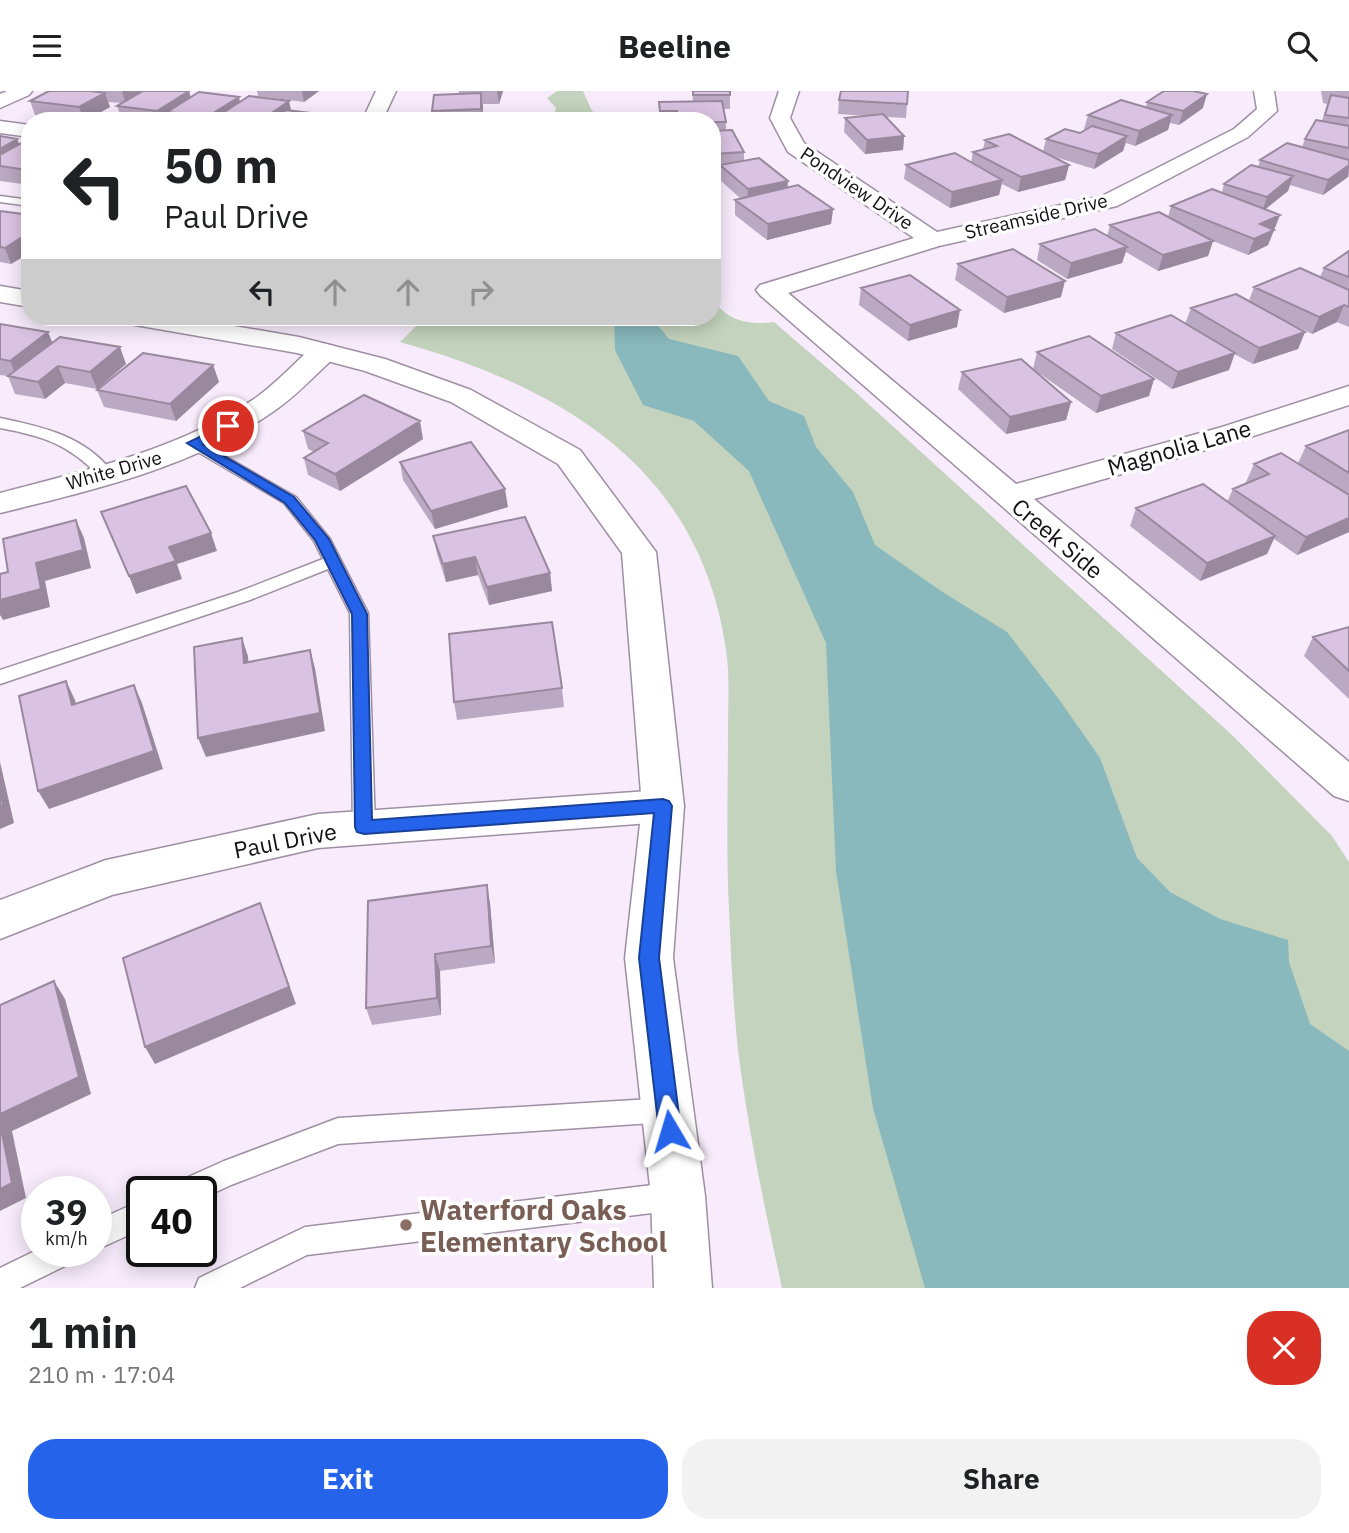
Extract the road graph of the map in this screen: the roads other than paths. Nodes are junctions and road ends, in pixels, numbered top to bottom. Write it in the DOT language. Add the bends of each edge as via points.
graph roads {
  1 [pos="22,91"];
  2 [pos="386,91"];
  3 [pos="789,91"];
  4 [pos="1264,91"];
  5 [pos="0,102"];
  6 [pos="376,112"];
  7 [pos="0,127"];
  8 [pos="21,130"];
  9 [pos="0,199"];
  10 [pos="21,202"];
  11 [pos="933,240"];
  12 [pos="769,290"];
  13 [pos="0,294"];
  14 [pos="21,298"];
  15 [pos="201,326"];
  16 [pos="324,352"];
  17 [pos="1349,395"];
  18 [pos="0,423"];
  19 [pos="193,443"];
  20 [pos="105,474"];
  21 [pos="1008,496"];
  22 [pos="0,503"];
  23 [pos="333,561"];
  24 [pos="0,677"];
  25 [pos="1349,785"];
  26 [pos="663,806"];
  27 [pos="364,827"];
  28 [pos="0,920"];
  29 [pos="668,1109"];
  30 [pos="217,1177"];
  31 [pos="678,1196"];
  32 [pos="32,1267"];
  33 [pos="0,1283"];
  34 [pos="209,1288"];
  35 [pos="683,1288"];
  1 -- 5 [label="street"];
  2 -- 6 [label="street"];
  3 -- 11 [label="street, Pondview Drive" via="780,118 796,147"];
  4 -- 11 [label="street, Streamside Drive" via="1267,111 1241,133 1109,201"];
  7 -- 8 [label="street"];
  9 -- 10 [label="lane"];
  11 -- 12 [label="street, Streamside Drive"];
  12 -- 21 [label="street, Creek Side"];
  13 -- 14 [label="street"];
  15 -- 16 [label="street"];
  16 -- 19 [label="street, White Drive" via="265,404"];
  16 -- 26 [label="street" via="461,396 569,457 639,552"];
  17 -- 21 [label="street, Magnolia Lane"];
  18 -- 20 [label="lane" via="73,444"];
  19 -- 20 [label="street, White Drive" via="164,457"];
  19 -- 23 [label="lane" via="290,500 322,539"];
  20 -- 22 [label="street, White Drive"];
  21 -- 25 [label="street, Creek Side"];
  23 -- 24 [label="lane" via="244,596"];
  23 -- 27 [label="lane" via="359,614"];
  26 -- 27 [label="street, Paul Drive"];
  26 -- 29 [label="street" via="649,958"];
  27 -- 28 [label="street, Paul Drive" via="318,831 106,878"];
  29 -- 30 [label="lane" via="338,1131"];
  29 -- 31 [label="street"];
  31 -- 34 [label="lane" via="305,1241"];
  31 -- 35 [label="street"];
  32 -- 33 [label="lane"];
}
